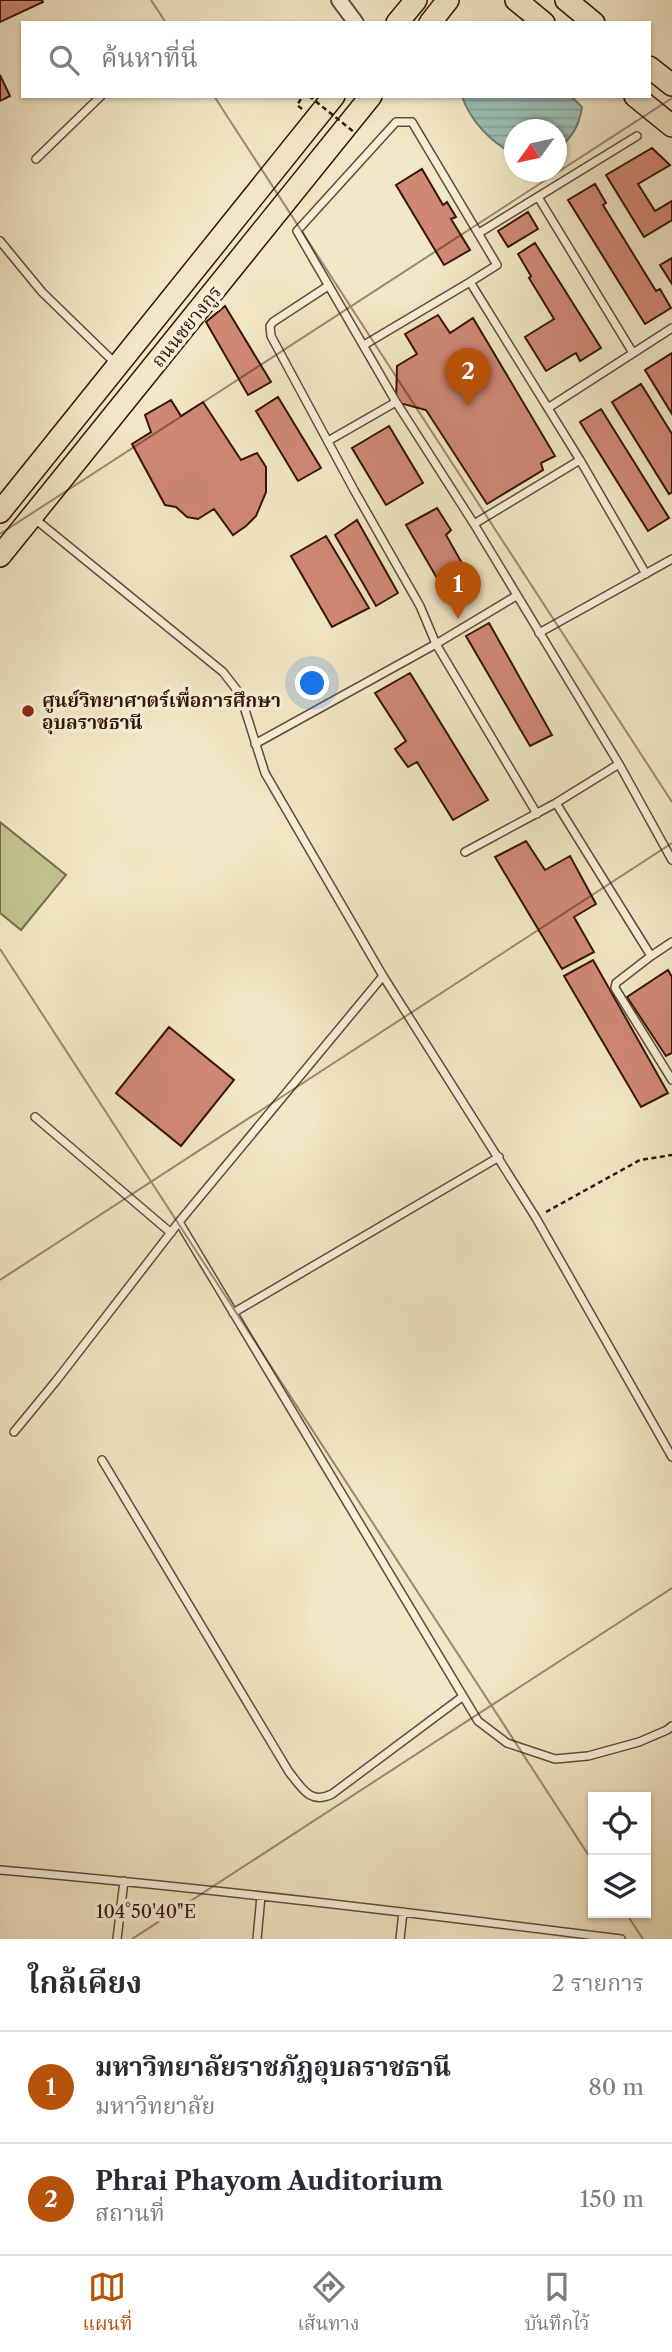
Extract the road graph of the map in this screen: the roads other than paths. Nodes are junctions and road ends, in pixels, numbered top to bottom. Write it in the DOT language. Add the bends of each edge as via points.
graph roads {
  1 [pos="339,0"];
  2 [pos="416,0"];
  3 [pos="448,0"];
  4 [pos="516,0"];
  5 [pos="566,0"];
  6 [pos="355,21"];
  7 [pos="399,21"];
  8 [pos="432,21"];
  9 [pos="542,21"];
  10 [pos="592,21"];
  11 [pos="651,68"];
  12 [pos="672,85"];
  13 [pos="99,98"];
  14 [pos="332,98"];
  15 [pos="369,98"];
  16 [pos="637,98"];
  17 [pos="672,126"];
  18 [pos="636,136"];
  19 [pos="36,159"];
  20 [pos="538,197"];
  21 [pos="479,233"];
  22 [pos="0,241"];
  23 [pos="470,282"];
  24 [pos="328,286"];
  25 [pos="672,328"];
  26 [pos="364,345"];
  27 [pos="633,353"];
  28 [pos="118,366"];
  29 [pos="396,402"];
  30 [pos="548,408"];
  31 [pos="328,441"];
  32 [pos="580,460"];
  33 [pos="0,512"];
  34 [pos="32,516"];
  35 [pos="474,524"];
  36 [pos="0,556"];
  37 [pos="672,559"];
  38 [pos="646,574"];
  39 [pos="516,596"];
  40 [pos="538,633"];
  41 [pos="436,644"];
  42 [pos="255,744"];
  43 [pos="619,764"];
  44 [pos="556,803"];
  45 [pos="537,814"];
  46 [pos="465,852"];
  47 [pos="672,860"];
  48 [pos="672,942"];
  49 [pos="651,956"];
  50 [pos="383,976"];
  51 [pos="672,1080"];
  52 [pos="35,1118"];
  53 [pos="499,1157"];
  54 [pos="179,1222"];
  55 [pos="171,1233"];
  56 [pos="233,1313"];
  57 [pos="14,1432"];
  58 [pos="672,1458"];
  59 [pos="102,1460"];
  60 [pos="462,1697"];
  61 [pos="672,1726"];
  62 [pos="0,1870"];
  63 [pos="124,1881"];
  64 [pos="261,1896"];
  65 [pos="403,1912"];
  66 [pos="117,1939"];
  67 [pos="257,1939"];
  68 [pos="400,1939"];
  69 [pos="621,1939"];
  1 -- 6 [label="street"];
  2 -- 7 [label="main road"];
  3 -- 8 [label="main road"];
  4 -- 9 [label="main road"];
  5 -- 10 [label="main road"];
  11 -- 12 [label="main road"];
  13 -- 19 [label="lane"];
  14 -- 28 [label="main road, ถนนชยางกูร"];
  15 -- 34 [label="main road, ถนนชยางกูร"];
  16 -- 17 [label="main road"];
  18 -- 20 [label="lane"];
  20 -- 21 [label="lane"];
  20 -- 27 [label="lane"];
  21 -- 23 [label="lane" via="497,265"];
  21 -- 24 [label="lane" via="412,122 396,122 297,231"];
  22 -- 28 [label="lane" via="42,292"];
  23 -- 26 [label="lane"];
  23 -- 30 [label="lane"];
  24 -- 26 [label="lane"];
  24 -- 31 [label="lane" via="273,322 270,331"];
  25 -- 27 [label="lane"];
  26 -- 29 [label="lane"];
  27 -- 30 [label="lane"];
  28 -- 33 [label="main road, ถนนชยางกูร"];
  29 -- 31 [label="lane"];
  29 -- 35 [label="lane"];
  30 -- 32 [label="lane"];
  31 -- 41 [label="lane" via="420,606"];
  32 -- 35 [label="lane"];
  32 -- 38 [label="lane"];
  34 -- 36 [label="main road, ถนนชยางกูร"];
  34 -- 42 [label="lane" via="223,672 240,694"];
  35 -- 39 [label="lane"];
  37 -- 38 [label="lane"];
  38 -- 40 [label="lane"];
  39 -- 40 [label="lane"];
  39 -- 41 [label="lane"];
  40 -- 43 [label="lane"];
  41 -- 42 [label="lane"];
  41 -- 45 [label="lane"];
  42 -- 50 [label="lane" via="265,773"];
  43 -- 44 [label="lane"];
  43 -- 47 [label="lane"];
  44 -- 45 [label="lane"];
  44 -- 49 [label="lane"];
  45 -- 46 [label="lane"];
  48 -- 49 [label="lane"];
  49 -- 51 [label="lane" via="615,988"];
  50 -- 53 [label="lane"];
  50 -- 54 [label="lane"];
  52 -- 55 [label="lane"];
  53 -- 56 [label="lane"];
  53 -- 58 [label="lane"];
  54 -- 55 [label="lane"];
  54 -- 56 [label="lane"];
  55 -- 57 [label="lane"];
  56 -- 60 [label="lane"];
  59 -- 60 [label="lane" via="289,1772 310,1797 322,1799 332,1794"];
  60 -- 61 [label="lane" via="478,1721 507,1743 555,1759 601,1753"];
  62 -- 63 [label="lane"];
  63 -- 64 [label="lane"];
  63 -- 66 [label="lane"];
  64 -- 65 [label="lane"];
  64 -- 67 [label="lane"];
  65 -- 68 [label="lane"];
  65 -- 69 [label="lane"];
}
